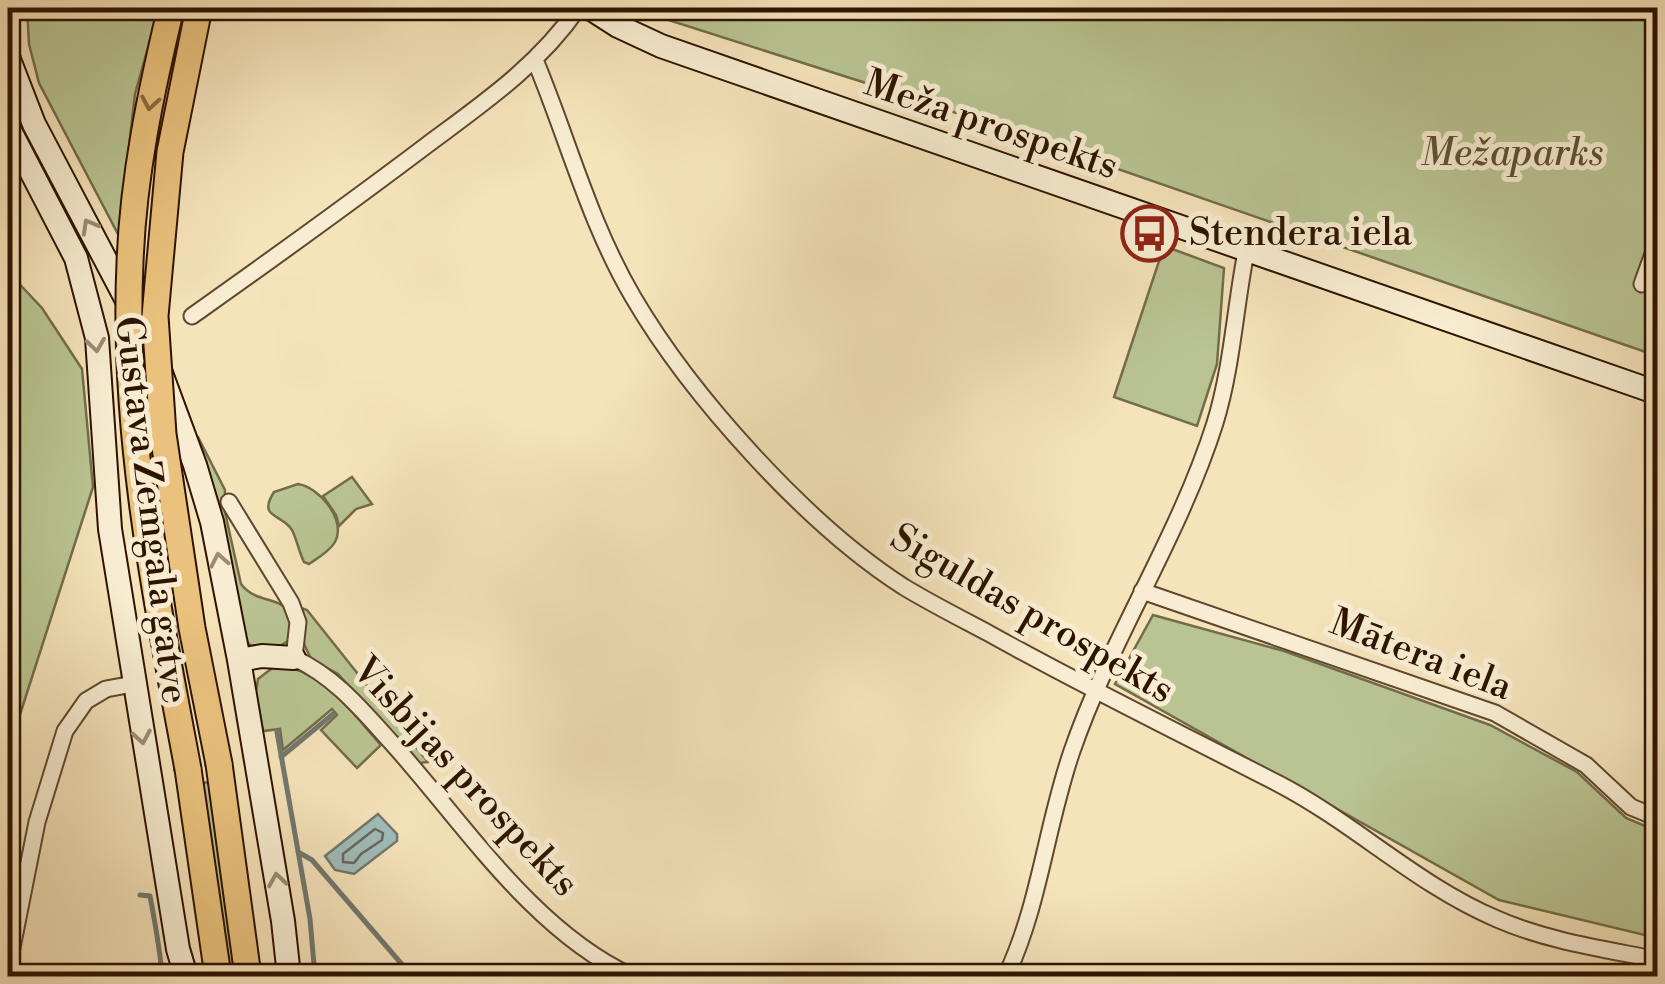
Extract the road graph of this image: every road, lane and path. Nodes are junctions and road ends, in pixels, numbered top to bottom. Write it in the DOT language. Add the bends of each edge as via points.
graph roads {
  1 [pos="171,8"];
  2 [pos="200,8"];
  3 [pos="578,8"];
  4 [pos="590,8"];
  5 [pos="8,57"];
  6 [pos="535,60"];
  7 [pos="8,127"];
  8 [pos="1658,240"];
  9 [pos="1246,252"];
  10 [pos="1642,284"];
  11 [pos="192,316"];
  12 [pos="1658,393"];
  13 [pos="176,408"];
  14 [pos="104,430"];
  15 [pos="229,502"];
  16 [pos="1142,591"];
  17 [pos="294,658"];
  18 [pos="240,660"];
  19 [pos="133,684"];
  20 [pos="1096,692"];
  21 [pos="1658,818"];
  22 [pos="1658,960"];
  23 [pos="8,968"];
  24 [pos="186,976"];
  25 [pos="218,976"];
  26 [pos="248,976"];
  27 [pos="289,976"];
  28 [pos="632,976"];
  29 [pos="1006,976"];
  1 -- 25 [label="main road, Gustava Zemgala gatve, one-way, bridge" via="140,155 130,260 130,374 143,504"];
  2 -- 26 [label="main road, Gustava Zemgala gatve, bridge" via="170,152 155,316 162,434"];
  3 -- 6 [label="street"];
  4 -- 9 [label="street, Meža prospekts" via="661,46"];
  13 -- 5 [label="street, Gustava Zemgala gatve, one-way" via="131,302 34,124"];
  6 -- 11 [label="street"];
  6 -- 20 [label="street, Siguldas prospekts" via="587,206 614,261 653,330 718,414 792,494 889,576"];
  7 -- 14 [label="street, Gustava Zemgala gatve, one-way" via="76,258 96,338"];
  8 -- 10 [label="street"];
  9 -- 12 [label="street, Meža prospekts"];
  9 -- 16 [label="street" via="1216,421"];
  13 -- 14 [label="street" via="138,400 119,410"];
  18 -- 13 [label="street, Gustava Zemgala gatve, one-way" via="212,522"];
  14 -- 19 [label="street, Gustava Zemgala gatve" via="110,529"];
  15 -- 17 [label="street, Visbijas prospekts" via="291,603 298,622"];
  16 -- 20 [label="street"];
  16 -- 21 [label="street, Mātera iela" via="1495,714 1586,766 1631,807"];
  17 -- 18 [label="street"];
  17 -- 28 [label="street, Visbijas prospekts" via="338,683 528,902"];
  27 -- 18 [label="street, Gustava Zemgala gatve, one-way"];
  19 -- 23 [label="street" via="86,700 64,731 37,822"];
  19 -- 24 [label="street, Gustava Zemgala gatve, one-way"];
  20 -- 22 [label="street, Siguldas prospekts" via="1284,787 1497,920"];
  20 -- 29 [label="street" via="1072,753 1031,915"];
}
